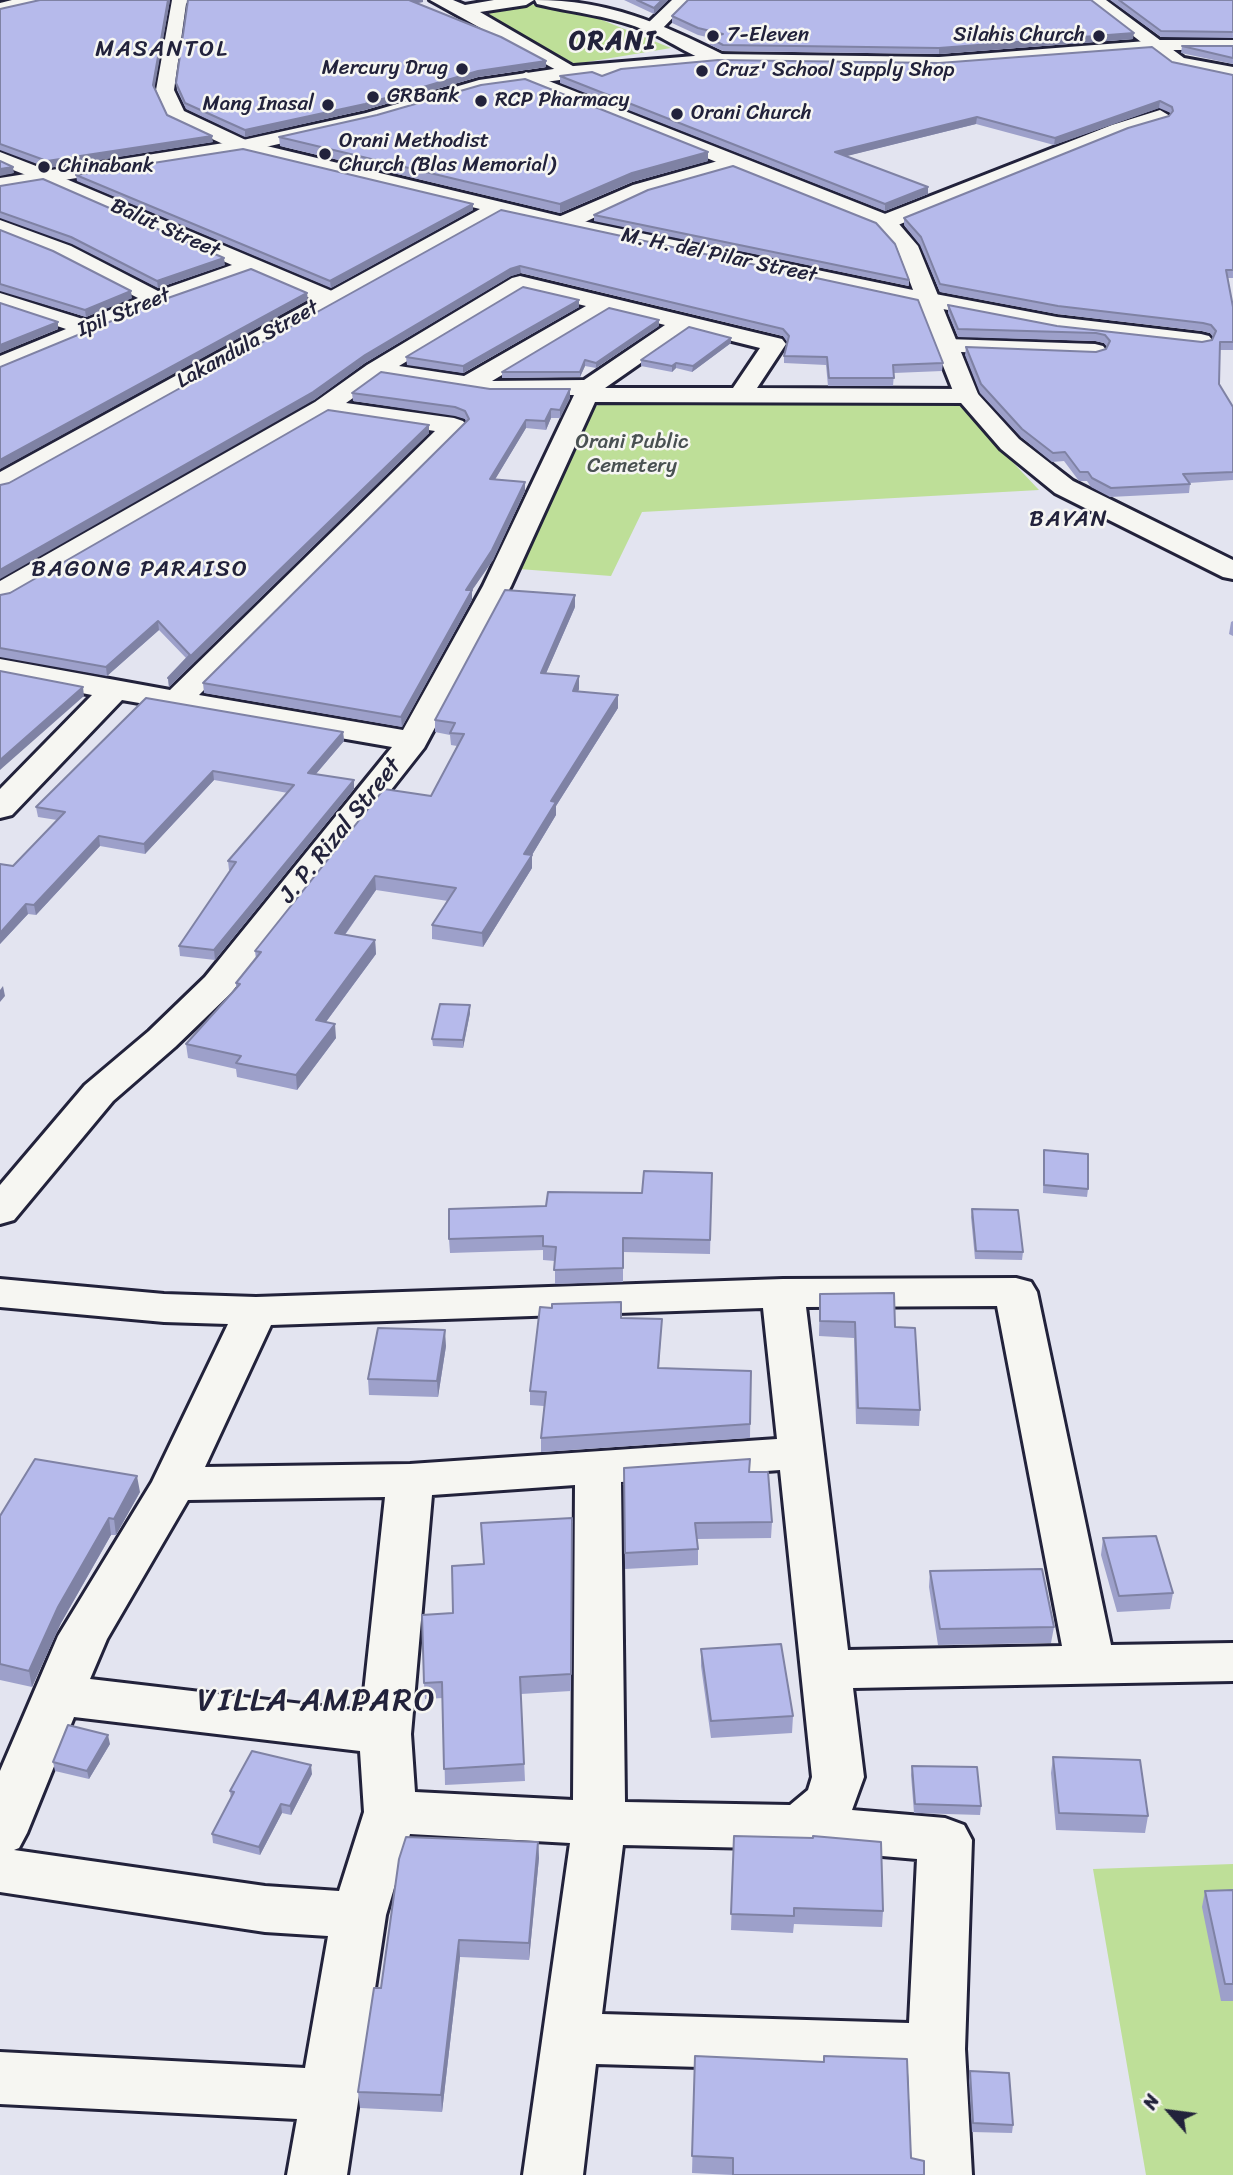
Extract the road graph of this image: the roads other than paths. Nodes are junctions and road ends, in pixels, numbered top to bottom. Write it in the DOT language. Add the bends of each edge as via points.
graph roads {
  1 [pos="34,0"];
  2 [pos="181,0"];
  3 [pos="438,0"];
  4 [pos="526,0"];
  5 [pos="543,0"];
  6 [pos="682,0"];
  7 [pos="1095,0"];
  8 [pos="0,8"];
  9 [pos="463,10"];
  10 [pos="654,27"];
  11 [pos="1159,45"];
  12 [pos="1233,45"];
  13 [pos="718,59"];
  14 [pos="574,72"];
  15 [pos="1233,74"];
  16 [pos="526,78"];
  17 [pos="1160,116"];
  18 [pos="243,146"];
  19 [pos="0,158"];
  20 [pos="732,163"];
  21 [pos="47,177"];
  22 [pos="0,184"];
  23 [pos="497,208"];
  24 [pos="885,222"];
  25 [pos="564,223"];
  26 [pos="0,226"];
  27 [pos="250,266"];
  28 [pos="157,299"];
  29 [pos="331,299"];
  30 [pos="0,300"];
  31 [pos="930,300"];
  32 [pos="607,303"];
  33 [pos="685,322"];
  34 [pos="87,328"];
  35 [pos="1201,341"];
  36 [pos="947,345"];
  37 [pos="1124,355"];
  38 [pos="0,365"];
  39 [pos="376,370"];
  40 [pos="467,385"];
  41 [pos="589,391"];
  42 [pos="741,394"];
  43 [pos="967,396"];
  44 [pos="324,407"];
  45 [pos="0,482"];
  46 [pos="1233,570"];
  47 [pos="0,593"];
  48 [pos="0,668"];
  49 [pos="114,691"];
  50 [pos="178,699"];
  51 [pos="413,741"];
  52 [pos="0,808"];
  53 [pos="0,1211"];
  54 [pos="0,1293"];
  55 [pos="783,1293"];
  56 [pos="256,1311"];
  57 [pos="801,1453"];
  58 [pos="598,1469"];
  59 [pos="410,1480"];
  60 [pos="174,1485"];
  61 [pos="1233,1662"];
  62 [pos="1090,1664"];
  63 [pos="824,1669"];
  64 [pos="56,1695"];
  65 [pos="385,1734"];
  66 [pos="390,1812"];
  67 [pos="600,1823"];
  68 [pos="801,1828"];
  69 [pos="0,1833"];
  70 [pos="0,1870"];
  71 [pos="359,1915"];
  72 [pos="571,2038"];
  73 [pos="936,2049"];
  74 [pos="0,2078"];
  75 [pos="330,2095"];
  76 [pos="317,2175"];
  77 [pos="553,2175"];
  78 [pos="942,2175"];
  1 -- 8 [label="street"];
  2 -- 18 [label="street" via="165,90 176,115"];
  3 -- 9 [label="street"];
  4 -- 9 [label="street"];
  5 -- 10 [label="street"];
  6 -- 10 [label="street"];
  7 -- 11 [label="street"];
  9 -- 14 [label="street"];
  10 -- 13 [label="street"];
  11 -- 12 [label="street"];
  11 -- 13 [label="street" via="939,62"];
  11 -- 15 [label="street" via="1178,62"];
  13 -- 14 [label="street"];
  14 -- 16 [label="street"];
  16 -- 18 [label="street"];
  16 -- 20 [label="street"];
  17 -- 24 [label="street"];
  18 -- 21 [label="street"];
  18 -- 23 [label="street, M. H. del Pilar Street"];
  19 -- 21 [label="street, Balut Street"];
  20 -- 24 [label="street"];
  20 -- 25 [label="street" via="640,189"];
  21 -- 22 [label="street"];
  21 -- 27 [label="street, Balut Street"];
  23 -- 25 [label="street, M. H. del Pilar Street"];
  23 -- 29 [label="street, Lakandula Street"];
  24 -- 31 [label="street" via="907,246"];
  25 -- 31 [label="street, M. H. del Pilar Street"];
  26 -- 28 [label="street"];
  27 -- 28 [label="street, Ipil Street"];
  27 -- 29 [label="street, Balut Street"];
  28 -- 34 [label="street, Ipil Street"];
  29 -- 45 [label="street, Lakandula Street"];
  30 -- 34 [label="street"];
  31 -- 35 [label="street, M. H. del Pilar Street" via="1057,324"];
  31 -- 36 [label="street"];
  32 -- 33 [label="street"];
  32 -- 39 [label="street" via="520,283"];
  32 -- 40 [label="street"];
  33 -- 41 [label="street"];
  33 -- 42 [label="street" via="774,344"];
  34 -- 38 [label="street, Ipil Street"];
  36 -- 37 [label="street"];
  36 -- 43 [label="street"];
  39 -- 40 [label="street"];
  39 -- 44 [label="street"];
  40 -- 41 [label="street"];
  41 -- 42 [label="street"];
  41 -- 51 [label="street, J. P. Rizal Street" via="497,586"];
  42 -- 43 [label="street"];
  43 -- 46 [label="street" via="1010,444 1064,487"];
  44 -- 47 [label="street"];
  44 -- 50 [label="street" via="454,426"];
  48 -- 49 [label="street"];
  49 -- 50 [label="street"];
  49 -- 52 [label="street"];
  50 -- 51 [label="street"];
  51 -- 53 [label="street, J. P. Rizal Street" via="218,985 99,1093"];
  54 -- 56 [label="street"];
  55 -- 56 [label="street"];
  55 -- 57 [label="street"];
  55 -- 62 [label="street" via="1016,1292"];
  56 -- 60 [label="street"];
  57 -- 58 [label="street"];
  57 -- 63 [label="street"];
  58 -- 59 [label="street"];
  58 -- 67 [label="street"];
  59 -- 60 [label="street"];
  59 -- 65 [label="street"];
  60 -- 64 [label="street" via="83,1636"];
  61 -- 62 [label="street"];
  62 -- 63 [label="street"];
  63 -- 68 [label="street" via="838,1777 830,1802"];
  64 -- 65 [label="street"];
  64 -- 69 [label="street"];
  65 -- 66 [label="street"];
  66 -- 67 [label="street"];
  66 -- 71 [label="street"];
  67 -- 68 [label="street"];
  67 -- 72 [label="street"];
  68 -- 73 [label="street" via="945,1840"];
  70 -- 71 [label="street" via="265,1909"];
  71 -- 75 [label="street"];
  72 -- 73 [label="street"];
  72 -- 77 [label="street"];
  73 -- 78 [label="street"];
  74 -- 75 [label="street"];
  75 -- 76 [label="street"];
}
